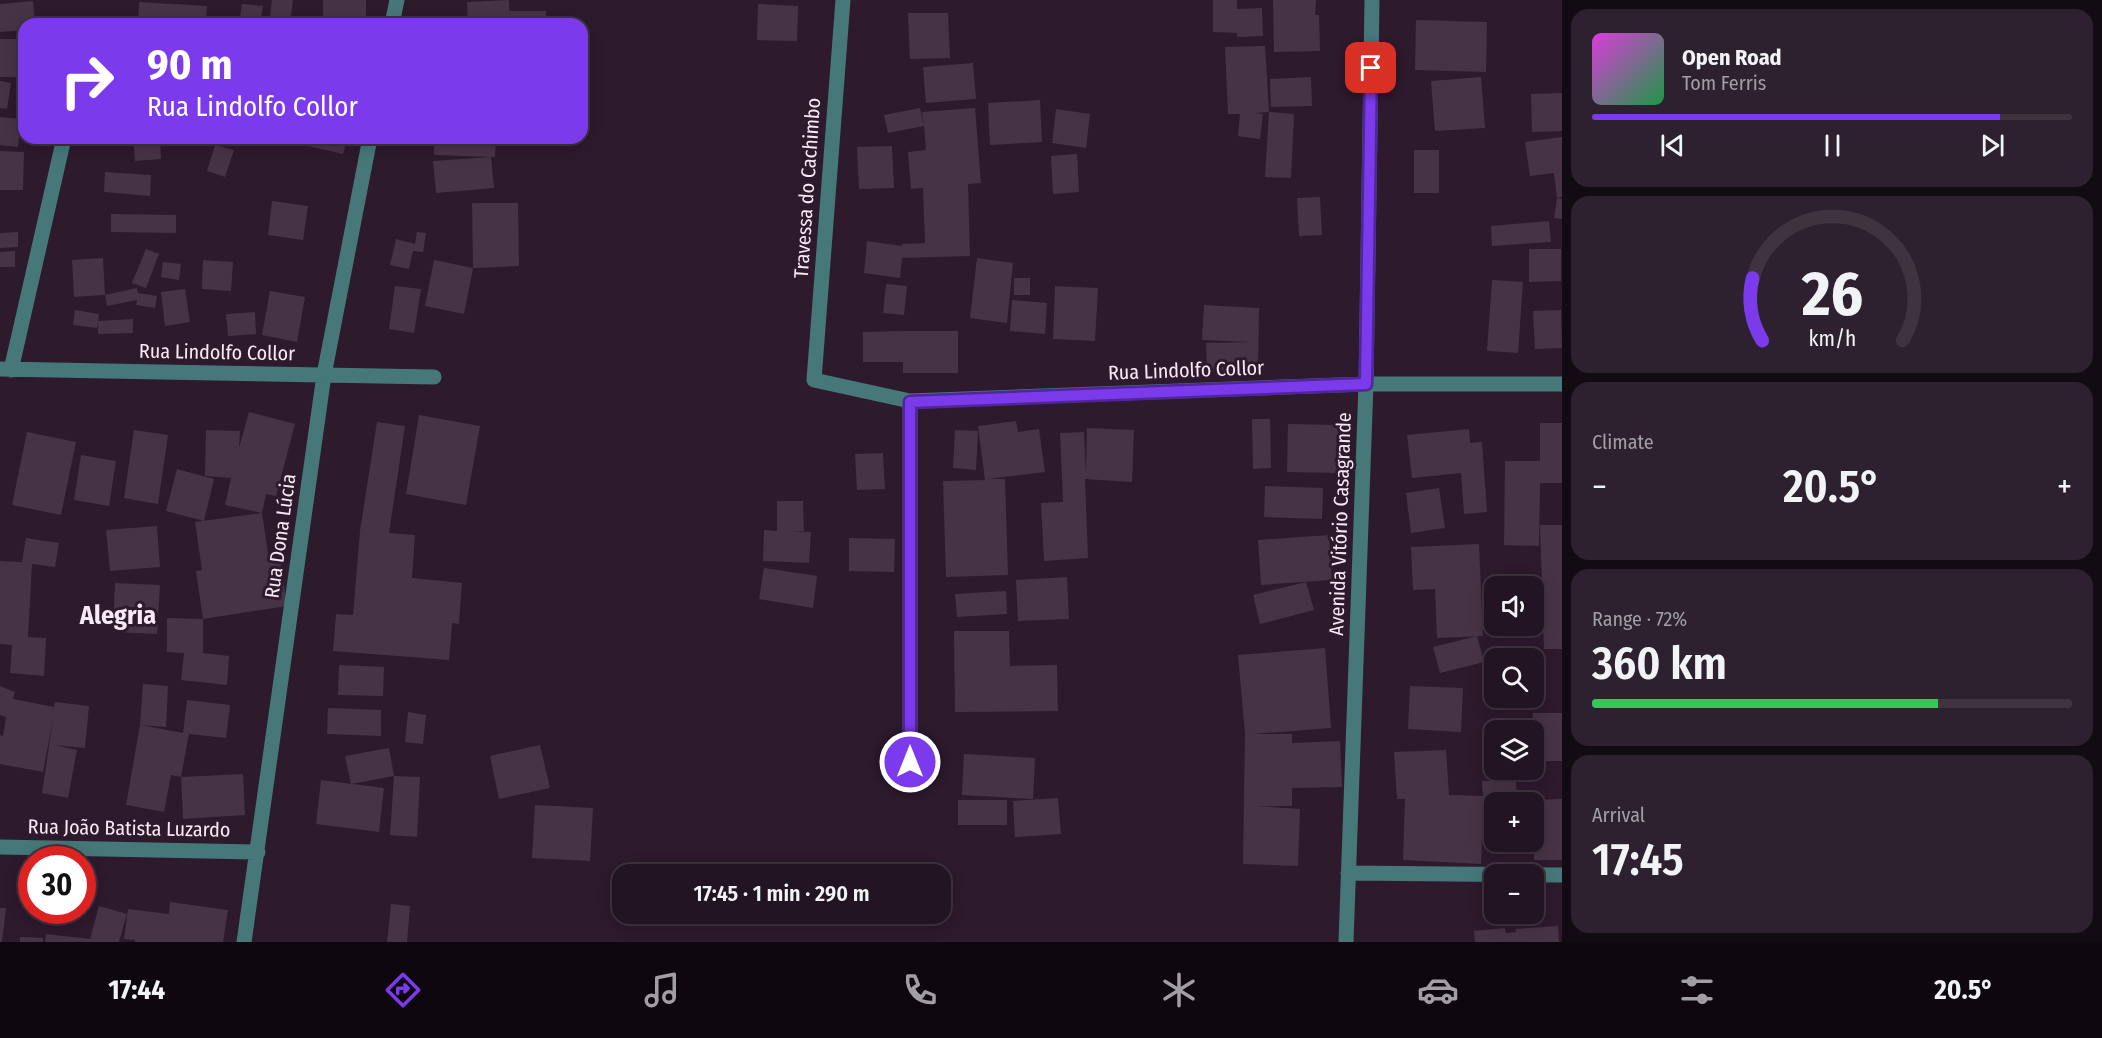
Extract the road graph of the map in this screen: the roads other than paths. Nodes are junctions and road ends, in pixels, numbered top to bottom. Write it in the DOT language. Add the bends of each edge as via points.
graph roads {
  1 [pos="397,0"];
  2 [pos="843,0"];
  3 [pos="1372,0"];
  4 [pos="393,18"];
  5 [pos="62,144"];
  6 [pos="369,144"];
  7 [pos="5,370"];
  8 [pos="324,375"];
  9 [pos="434,377"];
  10 [pos="814,380"];
  11 [pos="1366,384"];
  12 [pos="1562,384"];
  13 [pos="910,402"];
  14 [pos="910,762"];
  15 [pos="0,847"];
  16 [pos="258,852"];
  17 [pos="1348,873"];
  18 [pos="1562,875"];
  19 [pos="244,942"];
  20 [pos="1346,942"];
  1 -- 4 [label="street"];
  2 -- 10 [label="street, Travessa do Cachimbo"];
  3 -- 11 [label="street, Avenida Vitório Casagrande"];
  5 -- 7 [label="street"];
  6 -- 8 [label="street, Rua Dona Lúcia"];
  7 -- 8 [label="street, Rua Lindolfo Collor"];
  8 -- 9 [label="street, Rua Lindolfo Collor"];
  8 -- 16 [label="street, Rua Dona Lúcia"];
  10 -- 13 [label="street, Rua Lindolfo Collor"];
  11 -- 12 [label="street, Rua Lindolfo Collor"];
  11 -- 13 [label="street, Rua Lindolfo Collor"];
  11 -- 17 [label="street, Avenida Vitório Casagrande"];
  13 -- 14 [label="street"];
  15 -- 16 [label="street, Rua João Batista Luzardo"];
  16 -- 19 [label="street, Rua Dona Lúcia"];
  17 -- 18 [label="street"];
  17 -- 20 [label="street, Avenida Vitório Casagrande"];
}
